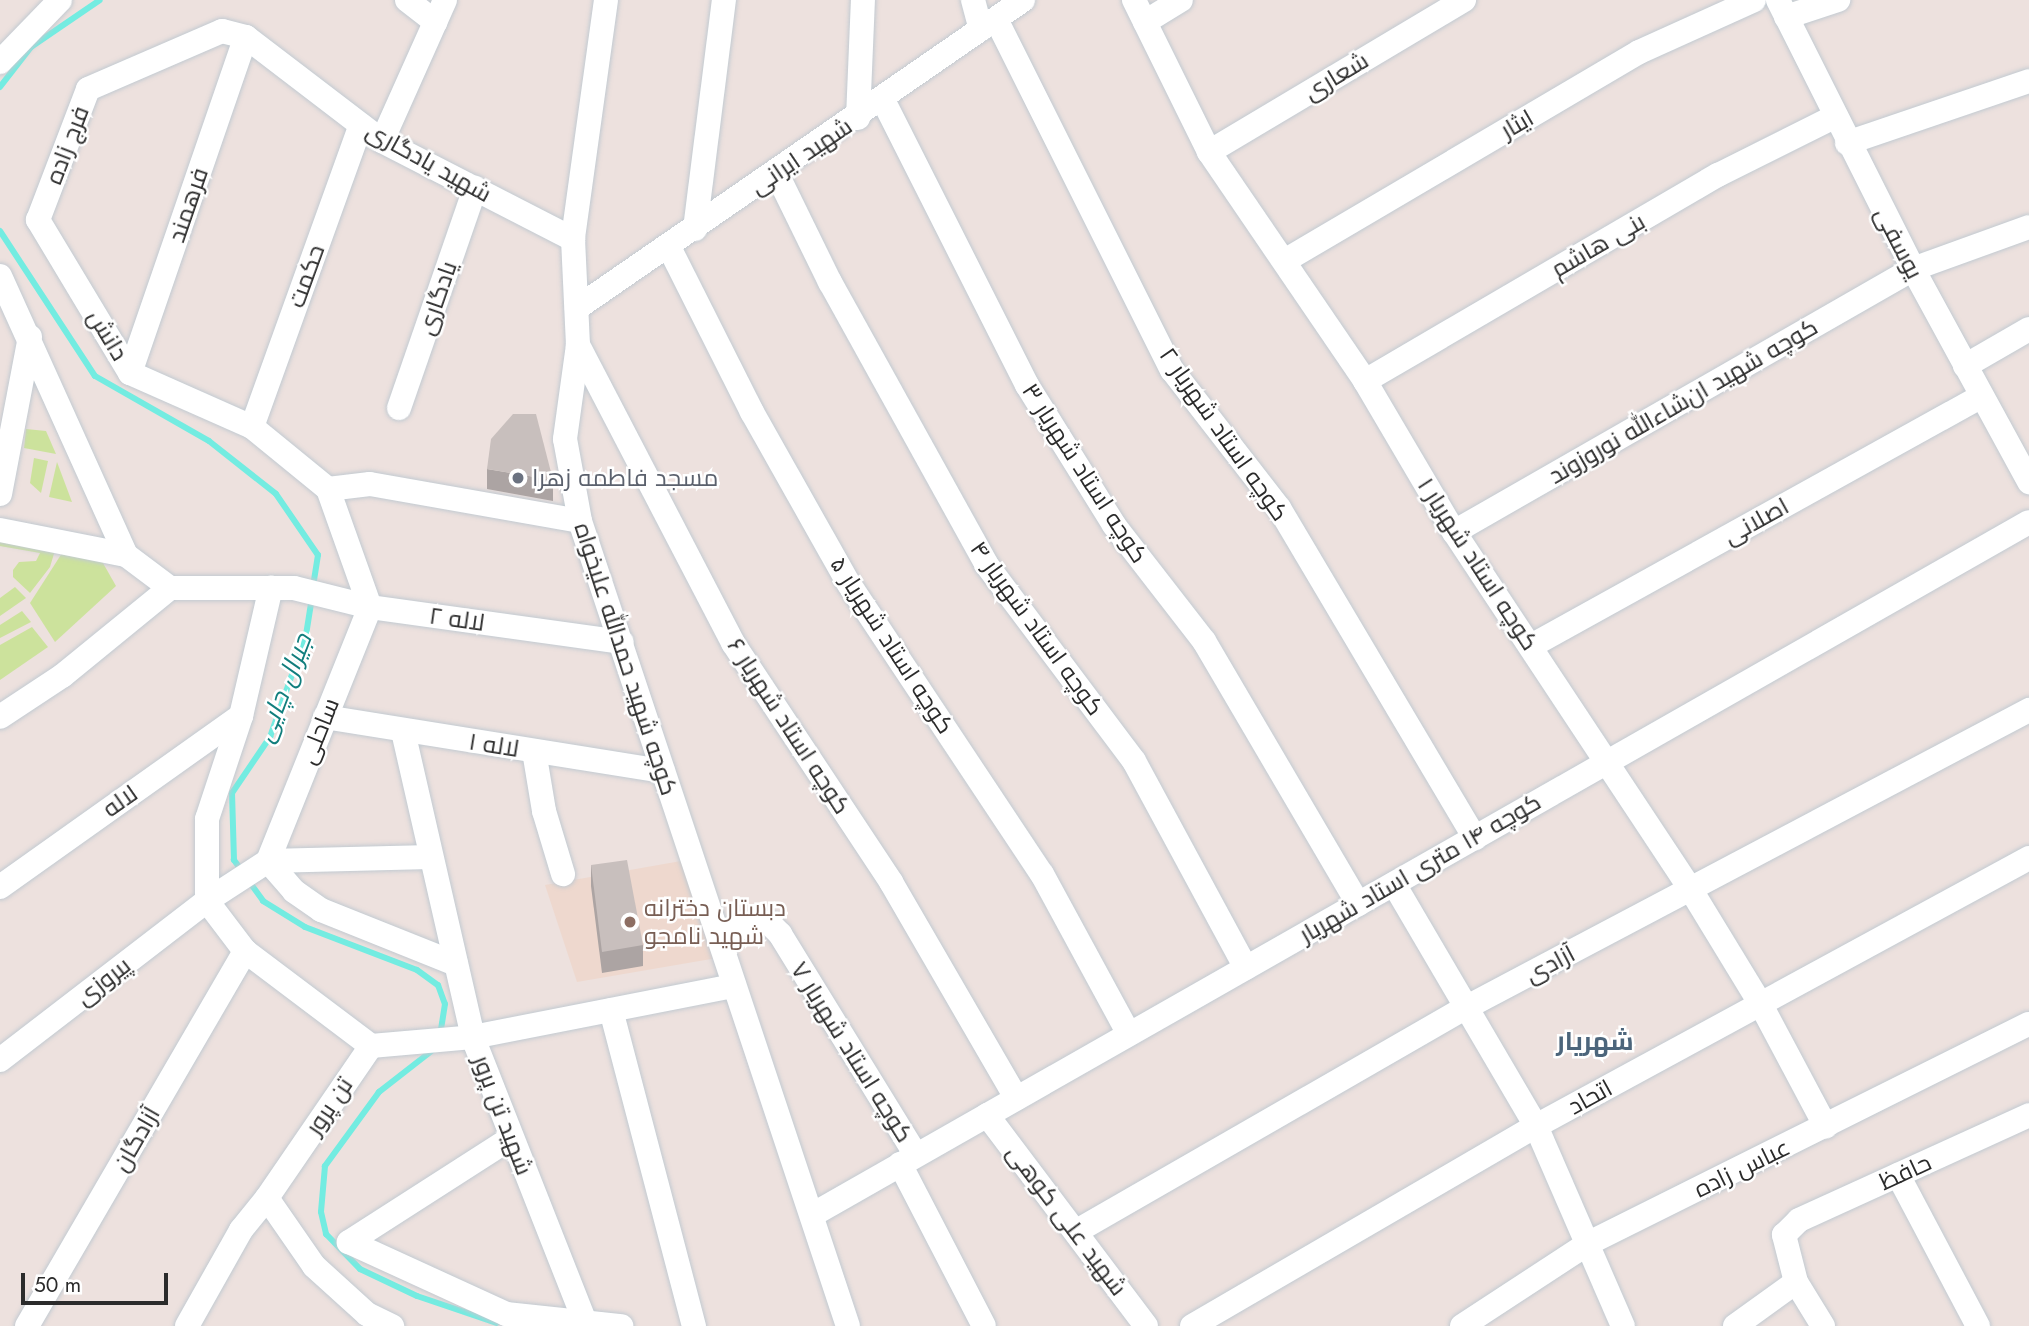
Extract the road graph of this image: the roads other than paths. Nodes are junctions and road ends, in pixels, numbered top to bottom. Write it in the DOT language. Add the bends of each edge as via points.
graph roads {
  1 [pos="407,0"];
  2 [pos="606,0"];
  3 [pos="724,0"];
  4 [pos="863,0"];
  5 [pos="972,0"];
  6 [pos="1023,0"];
  7 [pos="1181,0"];
  8 [pos="1464,0"];
  9 [pos="1754,0"];
  10 [pos="1838,0"];
  11 [pos="56,1"];
  12 [pos="1782,9"];
  13 [pos="440,11"];
  14 [pos="1139,11"];
  15 [pos="989,24"];
  16 [pos="222,31"];
  17 [pos="246,37"];
  18 [pos="0,62"];
  19 [pos="2029,81"];
  20 [pos="883,98"];
  21 [pos="1834,117"];
  22 [pos="858,118"];
  23 [pos="361,125"];
  24 [pos="382,141"];
  25 [pos="1847,143"];
  26 [pos="1209,152"];
  27 [pos="776,172"];
  28 [pos="475,188"];
  29 [pos="38,220"];
  30 [pos="2029,227"];
  31 [pos="695,229"];
  32 [pos="573,239"];
  33 [pos="669,247"];
  34 [pos="1286,260"];
  35 [pos="1913,270"];
  36 [pos="0,276"];
  37 [pos="577,308"];
  38 [pos="2029,329"];
  39 [pos="30,337"];
  40 [pos="578,345"];
  41 [pos="1965,366"];
  42 [pos="131,373"];
  43 [pos="1365,381"];
  44 [pos="1980,397"];
  45 [pos="399,408"];
  46 [pos="251,427"];
  47 [pos="2029,482"];
  48 [pos="328,489"];
  49 [pos="0,494"];
  50 [pos="580,521"];
  51 [pos="2029,522"];
  52 [pos="0,530"];
  53 [pos="1454,532"];
  54 [pos="125,555"];
  55 [pos="283,587"];
  56 [pos="170,589"];
  57 [pos="370,607"];
  58 [pos="622,642"];
  59 [pos="1531,646"];
  60 [pos="2029,710"];
  61 [pos="241,716"];
  62 [pos="0,717"];
  63 [pos="324,717"];
  64 [pos="403,731"];
  65 [pos="534,751"];
  66 [pos="1607,761"];
  67 [pos="663,771"];
  68 [pos="1475,838"];
  69 [pos="431,857"];
  70 [pos="2029,858"];
  71 [pos="267,861"];
  72 [pos="563,874"];
  73 [pos="1394,884"];
  74 [pos="0,887"];
  75 [pos="1691,890"];
  76 [pos="207,901"];
  77 [pos="1358,904"];
  78 [pos="718,934"];
  79 [pos="245,951"];
  80 [pos="456,964"];
  81 [pos="1246,968"];
  82 [pos="734,986"];
  83 [pos="1760,1003"];
  84 [pos="1467,1007"];
  85 [pos="611,1010"];
  86 [pos="2029,1024"];
  87 [pos="1129,1034"];
  88 [pos="473,1037"];
  89 [pos="371,1046"];
  90 [pos="0,1060"];
  91 [pos="1016,1098"];
  92 [pos="987,1115"];
  93 [pos="2027,1121"];
  94 [pos="1536,1126"];
  95 [pos="1826,1127"];
  96 [pos="511,1138"];
  97 [pos="908,1160"];
  98 [pos="1898,1175"];
  99 [pos="267,1198"];
  100 [pos="812,1215"];
  101 [pos="1077,1231"];
  102 [pos="1589,1243"];
  103 [pos="1796,1282"];
  104 [pos="364,1320"];
  105 [pos="584,1322"];
  106 [pos="27,1326"];
  107 [pos="187,1326"];
  108 [pos="392,1326"];
  109 [pos="621,1326"];
  110 [pos="694,1326"];
  111 [pos="848,1326"];
  112 [pos="984,1326"];
  113 [pos="1146,1326"];
  114 [pos="1192,1326"];
  115 [pos="1462,1326"];
  116 [pos="1623,1326"];
  117 [pos="1735,1326"];
  118 [pos="1823,1326"];
  119 [pos="1978,1326"];
  1 -- 13 [label="street"];
  2 -- 32 [label="street, کوچه شهید حمدالله علیخواه"];
  3 -- 31 [label="street"];
  4 -- 22 [label="street"];
  5 -- 15 [label="street, کوچه استاد شهریار ۲"];
  6 -- 15 [label="street, شهید ایرانی"];
  7 -- 14 [label="street"];
  8 -- 26 [label="street, شعاری"];
  9 -- 34 [label="street, ایثار" via="1639,52"];
  10 -- 12 [label="street"];
  11 -- 18 [label="street"];
  12 -- 21 [label="street, یوسفی"];
  13 -- 24 [label="street"];
  14 -- 26 [label="street, کوچه استاد شهریار ۱"];
  15 -- 20 [label="street, شهید ایرانی"];
  15 -- 68 [label="street, کوچه استاد شهریار ۲" via="1172,370 1279,508"];
  16 -- 17 [label="street, شهید یادگاری"];
  16 -- 29 [label="street, فرج زاده" via="88,89"];
  17 -- 23 [label="street, شهید یادگاری"];
  17 -- 42 [label="street, فرهمند"];
  19 -- 25 [label="street"];
  20 -- 22 [label="street, شهید ایرانی"];
  20 -- 77 [label="street, کوچه استاد شهریار ۳" via="1027,385 1114,525 1204,641"];
  21 -- 25 [label="street, یوسفی"];
  21 -- 43 [label="street, بنی هاشم" via="1718,175"];
  22 -- 27 [label="street, شهید ایرانی"];
  23 -- 24 [label="street, شهید یادگاری"];
  23 -- 46 [label="street, حکمت"];
  24 -- 28 [label="street, شهید یادگاری"];
  25 -- 35 [label="street, یوسفی"];
  26 -- 34 [label="street, کوچه استاد شهریار ۱"];
  27 -- 31 [label="street, شهید ایرانی"];
  27 -- 81 [label="street, کوچه استاد شهریار ۴" via="830,282 986,564 1134,761"];
  28 -- 32 [label="street, شهید یادگاری"];
  28 -- 45 [label="street, یادگاری"];
  29 -- 42 [label="street, دانش"];
  30 -- 35 [label="street, کوچه شهید ان‌شاءالله نوروزوند"];
  31 -- 33 [label="street, شهید ایرانی"];
  32 -- 37 [label="street, کوچه شهید حمدالله علیخواه"];
  33 -- 37 [label="street, شهید ایرانی"];
  33 -- 87 [label="street, کوچه استاد شهریار ۵" via="752,412 849,584 1042,874"];
  34 -- 43 [label="street, کوچه استاد شهریار ۱"];
  35 -- 41 [label="street, یوسفی"];
  35 -- 53 [label="street, کوچه شهید ان‌شاءالله نوروزوند"];
  36 -- 39 [label="street"];
  37 -- 40 [label="street, کوچه شهید حمدالله علیخواه"];
  38 -- 41 [label="street"];
  39 -- 49 [label="street"];
  39 -- 54 [label="street"];
  40 -- 50 [label="street, کوچه شهید حمدالله علیخواه" via="565,439"];
  40 -- 91 [label="street, کوچه استاد شهریار ۶" via="733,643 891,882"];
  41 -- 44 [label="street, یوسفی"];
  42 -- 46 [label="street, دانش"];
  43 -- 53 [label="street, کوچه استاد شهریار ۱"];
  44 -- 47 [label="street, یوسفی"];
  44 -- 59 [label="street, اصلانی"];
  46 -- 48 [label="street"];
  48 -- 50 [label="street" via="370,484"];
  48 -- 57 [label="street"];
  50 -- 58 [label="street, کوچه شهید حمدالله علیخواه"];
  51 -- 66 [label="street, کوچه ۱۴ متری استاد شهریار"];
  52 -- 54 [label="street"];
  53 -- 59 [label="street, کوچه استاد شهریار ۱"];
  54 -- 56 [label="street"];
  55 -- 56 [label="street, لاله ۲"];
  55 -- 57 [label="street, لاله ۲"];
  55 -- 61 [label="street"];
  56 -- 62 [label="street" via="62,676"];
  57 -- 58 [label="street, لاله ۲"];
  57 -- 63 [label="street, ساحلی"];
  58 -- 67 [label="street, کوچه شهید حمدالله علیخواه"];
  59 -- 66 [label="street, کوچه استاد شهریار ۱"];
  60 -- 75 [label="street, آزادی"];
  61 -- 74 [label="street, لاله"];
  61 -- 76 [label="street" via="207,819"];
  63 -- 64 [label="street, لاله ۱"];
  63 -- 71 [label="street, ساحلی"];
  64 -- 65 [label="street, لاله ۱"];
  64 -- 69 [label="street"];
  65 -- 67 [label="street, لاله ۱"];
  65 -- 72 [label="street" via="544,811"];
  66 -- 68 [label="street, کوچه ۱۴ متری استاد شهریار"];
  66 -- 75 [label="street, کوچه استاد شهریار ۱"];
  67 -- 78 [label="street, کوچه شهید حمدالله علیخواه"];
  68 -- 73 [label="street, کوچه ۱۴ متری استاد شهریار"];
  69 -- 71 [label="street"];
  69 -- 80 [label="street"];
  70 -- 83 [label="street, اتحاد"];
  71 -- 76 [label="street, پیروزی"];
  71 -- 80 [label="street" via="294,891 321,910"];
  73 -- 77 [label="street, کوچه ۱۴ متری استاد شهریار"];
  73 -- 84 [label="street"];
  75 -- 83 [label="street, کوچه استاد شهریار ۱"];
  75 -- 84 [label="street, آزادی"];
  76 -- 79 [label="street"];
  76 -- 90 [label="street, پیروزی"];
  77 -- 81 [label="street, کوچه ۱۴ متری استاد شهریار"];
  78 -- 82 [label="street, کوچه شهید حمدالله علیخواه"];
  78 -- 97 [label="street, کوچه استاد شهریار ۷" via="760,923 769,923 780,934"];
  79 -- 89 [label="street"];
  79 -- 106 [label="street, آزادگان"];
  80 -- 88 [label="street"];
  81 -- 87 [label="street, کوچه ۱۴ متری استاد شهریار"];
  82 -- 85 [label="street, شهید تن پرور"];
  82 -- 100 [label="street, کوچه شهید حمدالله علیخواه"];
  83 -- 94 [label="street, اتحاد"];
  83 -- 95 [label="street, کوچه استاد شهریار ۱"];
  84 -- 94 [label="street"];
  84 -- 101 [label="street, آزادی"];
  85 -- 88 [label="street, شهید تن پرور"];
  85 -- 110 [label="street"];
  86 -- 95 [label="street, عباس زاده"];
  87 -- 91 [label="street, کوچه ۱۴ متری استاد شهریار"];
  88 -- 89 [label="street"];
  88 -- 96 [label="street, شهید تن پرور"];
  89 -- 99 [label="street, تن پرور"];
  91 -- 92 [label="street, کوچه ۱۴ متری استاد شهریار"];
  92 -- 97 [label="street, کوچه ۱۴ متری استاد شهریار"];
  92 -- 101 [label="street, شهید علی کوهی"];
  93 -- 98 [label="street, حافظ"];
  94 -- 102 [label="street"];
  94 -- 114 [label="street, اتحاد"];
  95 -- 102 [label="street, عباس زاده"];
  96 -- 105 [label="street, شهید تن پرور"];
  96 -- 105 [label="street" via="349,1242 506,1314"];
  97 -- 100 [label="street, کوچه ۱۴ متری استاد شهریار"];
  97 -- 112 [label="street, کوچه استاد شهریار ۷"];
  98 -- 103 [label="street, حافظ" via="1799,1220 1784,1234"];
  98 -- 119 [label="street"];
  99 -- 104 [label="street" via="314,1266"];
  99 -- 107 [label="street, تن پرور" via="241,1230"];
  100 -- 111 [label="street, کوچه شهید حمدالله علیخواه"];
  101 -- 113 [label="street, شهید علی کوهی"];
  102 -- 115 [label="street, عباس زاده"];
  102 -- 116 [label="street"];
  103 -- 117 [label="street"];
  103 -- 118 [label="street"];
  104 -- 108 [label="street"];
  105 -- 109 [label="street"];
}
